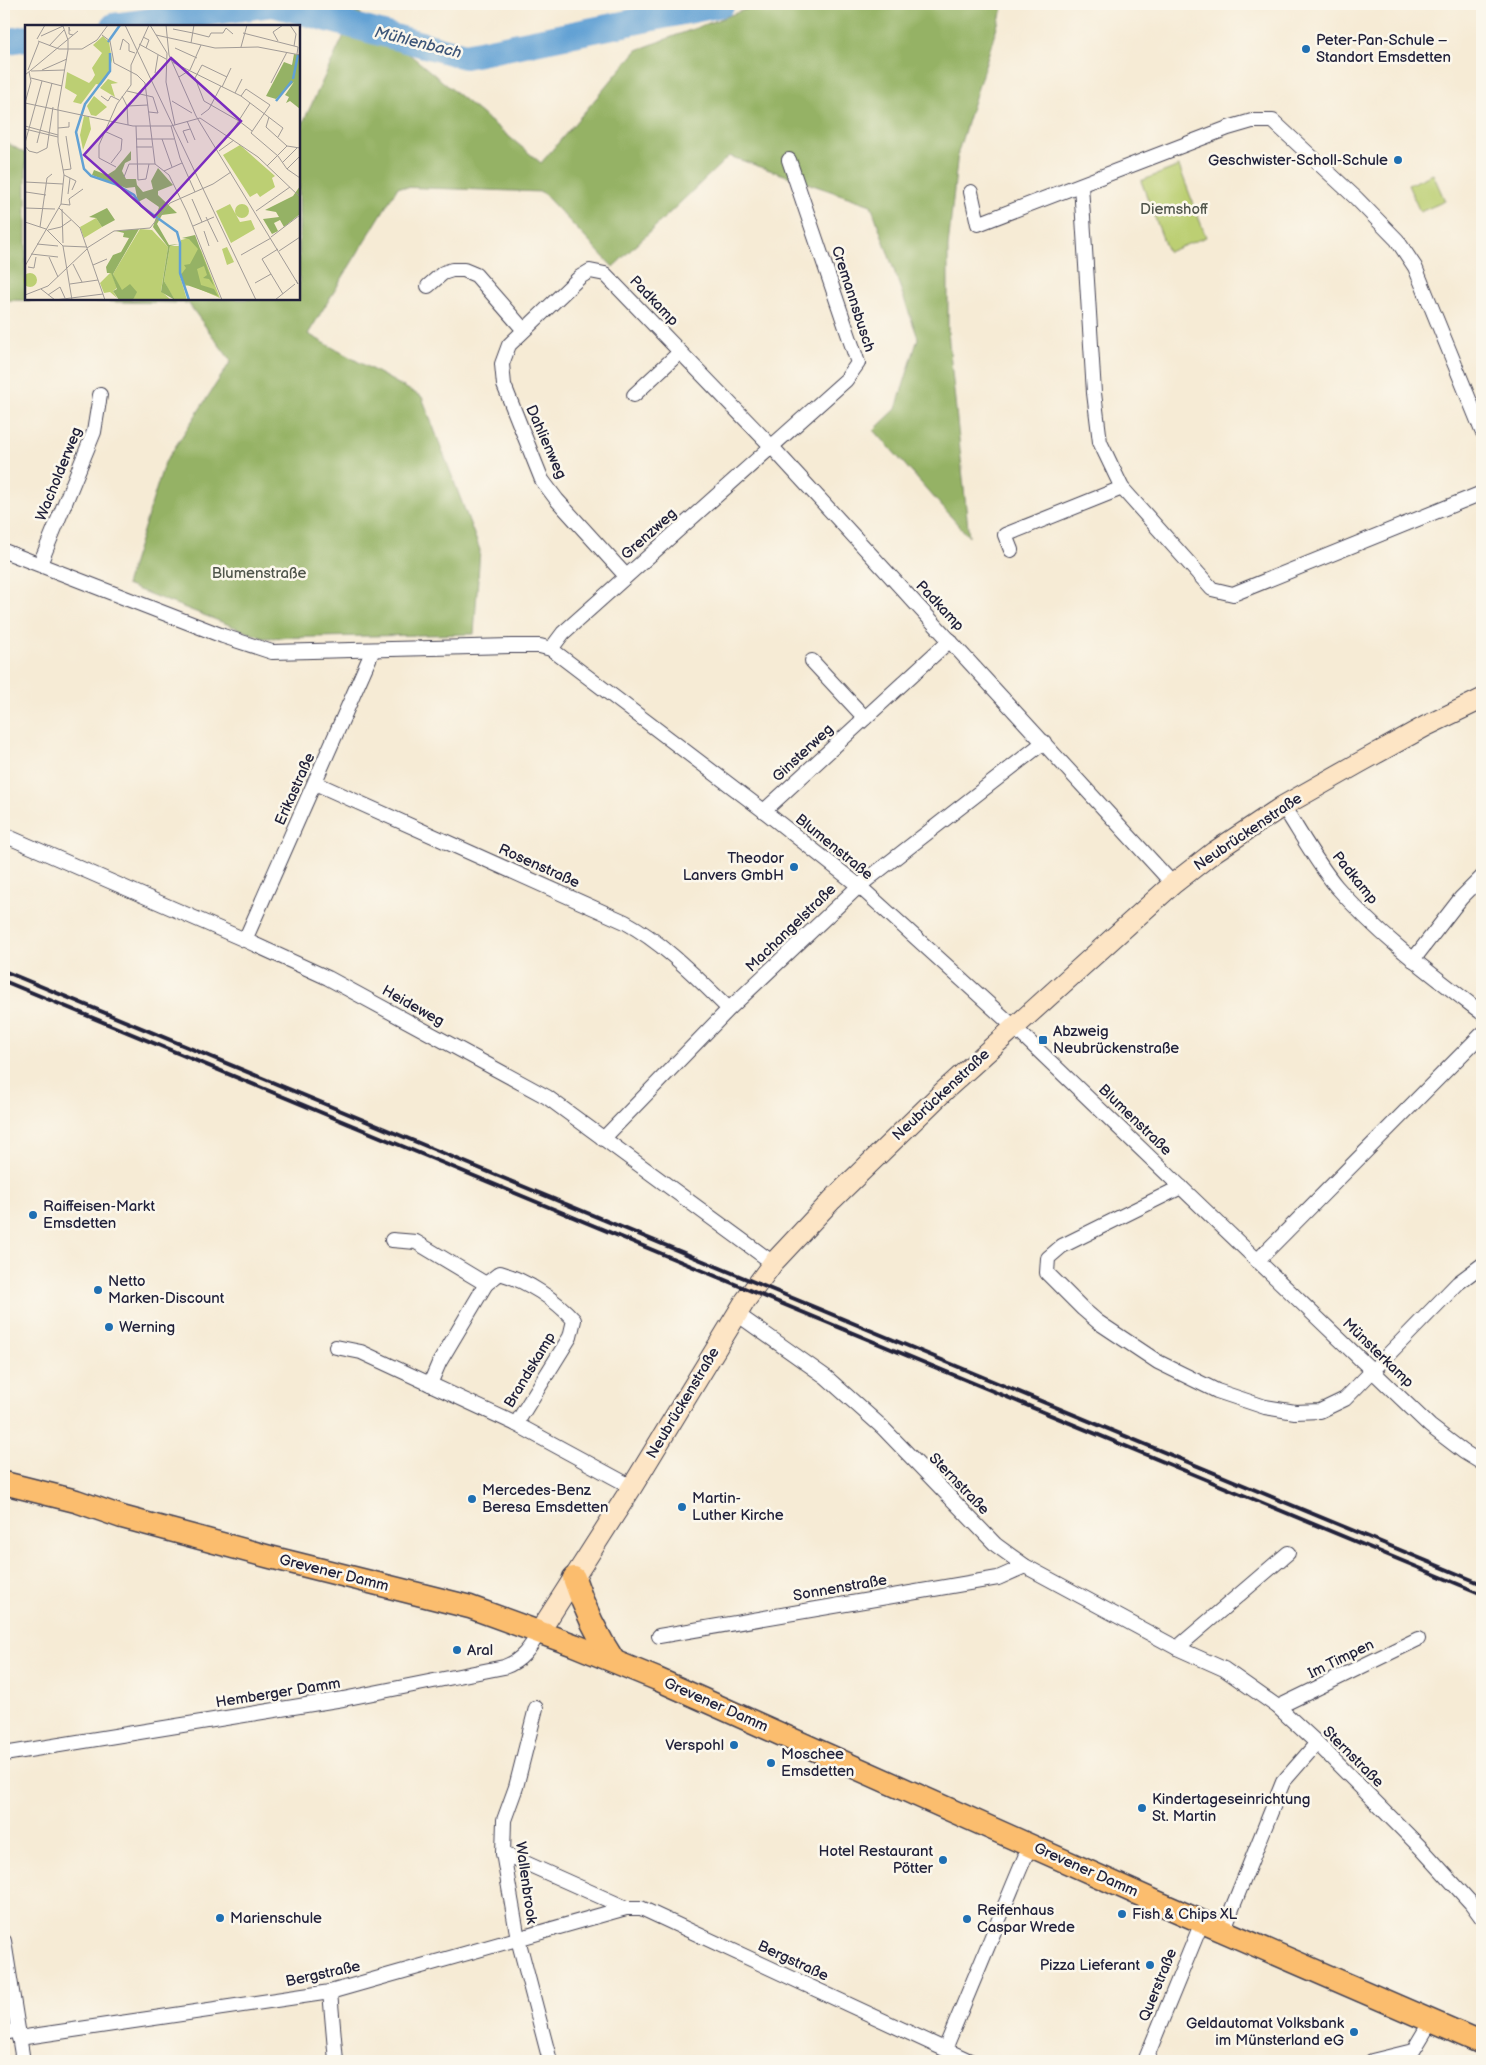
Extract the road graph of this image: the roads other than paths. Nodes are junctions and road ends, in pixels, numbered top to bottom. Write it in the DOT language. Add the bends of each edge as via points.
graph roads {
  1 [pos="789,160"];
  2 [pos="1081,185"];
  3 [pos="971,192"];
  4 [pos="605,274"];
  5 [pos="428,286"];
  6 [pos="523,330"];
  7 [pos="680,352"];
  8 [pos="100,395"];
  9 [pos="634,395"];
  10 [pos="1477,403"];
  11 [pos="1482,431"];
  12 [pos="772,446"];
  13 [pos="1122,488"];
  14 [pos="1482,493"];
  15 [pos="1011,550"];
  16 [pos="4,551"];
  17 [pos="40,564"];
  18 [pos="626,576"];
  19 [pos="950,640"];
  20 [pos="551,649"];
  21 [pos="373,650"];
  22 [pos="812,661"];
  23 [pos="1482,699"];
  24 [pos="864,718"];
  25 [pos="1044,742"];
  26 [pos="315,784"];
  27 [pos="1283,806"];
  28 [pos="764,811"];
  29 [pos="4,835"];
  30 [pos="1482,877"];
  31 [pos="1173,884"];
  32 [pos="859,886"];
  33 [pos="245,940"];
  34 [pos="1413,960"];
  35 [pos="730,1009"];
  36 [pos="1482,1014"];
  37 [pos="1014,1027"];
  38 [pos="1482,1034"];
  39 [pos="603,1139"];
  40 [pos="1181,1187"];
  41 [pos="392,1240"];
  42 [pos="1257,1261"];
  43 [pos="773,1263"];
  44 [pos="1482,1265"];
  45 [pos="486,1284"];
  46 [pos="737,1314"];
  47 [pos="336,1347"];
  48 [pos="1374,1371"];
  49 [pos="430,1384"];
  50 [pos="516,1424"];
  51 [pos="1482,1463"];
  52 [pos="4,1483"];
  53 [pos="632,1487"];
  54 [pos="1288,1553"];
  55 [pos="1025,1566"];
  56 [pos="574,1578"];
  57 [pos="540,1632"];
  58 [pos="659,1636"];
  59 [pos="1418,1639"];
  60 [pos="1177,1648"];
  61 [pos="614,1661"];
  62 [pos="1278,1707"];
  63 [pos="536,1708"];
  64 [pos="1317,1743"];
  65 [pos="4,1754"];
  66 [pos="1030,1845"];
  67 [pos="503,1854"];
  68 [pos="626,1908"];
  69 [pos="1482,1918"];
  70 [pos="1202,1922"];
  71 [pos="1223,1931"];
  72 [pos="518,1939"];
  73 [pos="4,1942"];
  74 [pos="330,1992"];
  75 [pos="1431,2020"];
  76 [pos="13,2034"];
  77 [pos="1482,2043"];
  78 [pos="946,2049"];
  79 [pos="23,2061"];
  80 [pos="336,2061"];
  81 [pos="550,2061"];
  82 [pos="970,2061"];
  83 [pos="1145,2061"];
  84 [pos="1372,2061"];
  1 -- 12 [label="street, Cremannsbusch" via="858,363 846,380"];
  2 -- 3 [label="street" via="978,224"];
  2 -- 10 [label="street" via="1236,126 1252,121 1273,121 1397,240 1415,267"];
  2 -- 13 [label="street" via="1100,442"];
  4 -- 6 [label="street, Dahlienweg" via="590,271 580,277"];
  4 -- 7 [label="street, Padkamp"];
  5 -- 6 [label="street" via="452,270 476,275"];
  6 -- 18 [label="street, Dahlienweg" via="509,345 502,364 504,385 542,480"];
  7 -- 9 [label="street"];
  7 -- 12 [label="street, Padkamp"];
  8 -- 17 [label="street, Wacholderweg" via="94,432"];
  10 -- 11 [label="street"];
  12 -- 18 [label="street, Grenzweg"];
  12 -- 19 [label="street, Padkamp"];
  13 -- 14 [label="street" via="1212,589 1233,594"];
  13 -- 15 [label="street" via="1005,535"];
  16 -- 17 [label="street"];
  17 -- 21 [label="street" via="272,652"];
  18 -- 20 [label="street, Grenzweg"];
  19 -- 24 [label="street, Ginsterweg"];
  19 -- 25 [label="street, Padkamp"];
  20 -- 21 [label="street" via="511,646"];
  20 -- 28 [label="street, Blumenstraße"];
  21 -- 26 [label="street, Erikastraße"];
  22 -- 24 [label="street"];
  23 -- 27 [label="street, Neubrückenstraße" via="1406,737"];
  24 -- 28 [label="street, Ginsterweg"];
  25 -- 31 [label="street, Padkamp"];
  25 -- 32 [label="street, Machangelstraße"];
  26 -- 33 [label="street, Erikastraße"];
  26 -- 35 [label="street, Rosenstraße" via="646,933"];
  27 -- 31 [label="street, Neubrückenstraße"];
  27 -- 34 [label="street, Padkamp" via="1335,884 1364,916"];
  28 -- 32 [label="street, Blumenstraße"];
  29 -- 33 [label="street, Heideweg"];
  30 -- 34 [label="street" via="1461,898"];
  31 -- 37 [label="street, Neubrückenstraße"];
  32 -- 35 [label="street, Machangelstraße"];
  32 -- 37 [label="street, Blumenstraße"];
  33 -- 39 [label="street, Heideweg" via="328,978 546,1097"];
  34 -- 36 [label="street, Padkamp"];
  35 -- 39 [label="street, Machangelstraße"];
  37 -- 40 [label="street, Blumenstraße"];
  37 -- 43 [label="street, Neubrückenstraße" via="905,1128"];
  38 -- 42 [label="street"];
  39 -- 43 [label="street, Heideweg"];
  40 -- 42 [label="street, Blumenstraße"];
  40 -- 48 [label="street" via="1062,1246 1048,1258 1047,1273 1098,1322 1158,1362 1216,1392 1265,1407 1294,1412 1320,1411 1345,1399"];
  41 -- 45 [label="street" via="416,1242"];
  42 -- 48 [label="street, Münsterkamp"];
  43 -- 46 [label="street, Neubrückenstraße"];
  44 -- 48 [label="street" via="1458,1283"];
  45 -- 49 [label="street" via="438,1363"];
  45 -- 50 [label="street, Brandskamp" via="500,1273 516,1278 564,1308 574,1320 570,1337"];
  46 -- 53 [label="street, Neubrückenstraße"];
  46 -- 55 [label="street, Sternstraße" via="826,1377 882,1427 996,1545"];
  47 -- 49 [label="street, Brandskamp" via="361,1352"];
  48 -- 51 [label="street, Münsterkamp" via="1430,1426"];
  49 -- 50 [label="street, Brandskamp"];
  50 -- 53 [label="street, Brandskamp"];
  52 -- 57 [label="main road, Grevener Damm" via="270,1557 470,1607"];
  53 -- 56 [label="street, Neubrückenstraße"];
  54 -- 60 [label="street"];
  55 -- 58 [label="street, Sonnenstraße" via="998,1578"];
  55 -- 60 [label="street, Sternstraße"];
  56 -- 57 [label="street, Neubrückenstraße"];
  56 -- 61 [label="main road" via="583,1606"];
  57 -- 61 [label="main road, Grevener Damm"];
  57 -- 65 [label="street, Hemberger Damm" via="529,1650 515,1663 504,1667 334,1701"];
  59 -- 62 [label="street, Im Timpen"];
  60 -- 62 [label="street, Sternstraße" via="1224,1669"];
  61 -- 66 [label="main road, Grevener Damm"];
  62 -- 64 [label="street, Sternstraße"];
  63 -- 67 [label="street, Wallenbrook" via="504,1820"];
  64 -- 69 [label="street, Sternstraße" via="1421,1848"];
  64 -- 71 [label="street" via="1283,1782"];
  66 -- 70 [label="main road, Grevener Damm"];
  66 -- 78 [label="street"];
  67 -- 68 [label="street, Bergstraße"];
  67 -- 72 [label="street, Wallenbrook"];
  68 -- 72 [label="street, Bergstraße"];
  68 -- 78 [label="street, Bergstraße" via="641,1908"];
  70 -- 71 [label="main road, Grevener Damm"];
  70 -- 83 [label="street, Querstraße"];
  71 -- 75 [label="main road, Grevener Damm"];
  72 -- 74 [label="street, Bergstraße"];
  72 -- 81 [label="street, Wallenbrook"];
  73 -- 76 [label="street"];
  74 -- 76 [label="street, Bergstraße"];
  74 -- 80 [label="street"];
  75 -- 77 [label="main road, Grevener Damm"];
  75 -- 84 [label="street" via="1413,2051"];
  76 -- 79 [label="street"];
  78 -- 82 [label="street, Bergstraße"];
}
